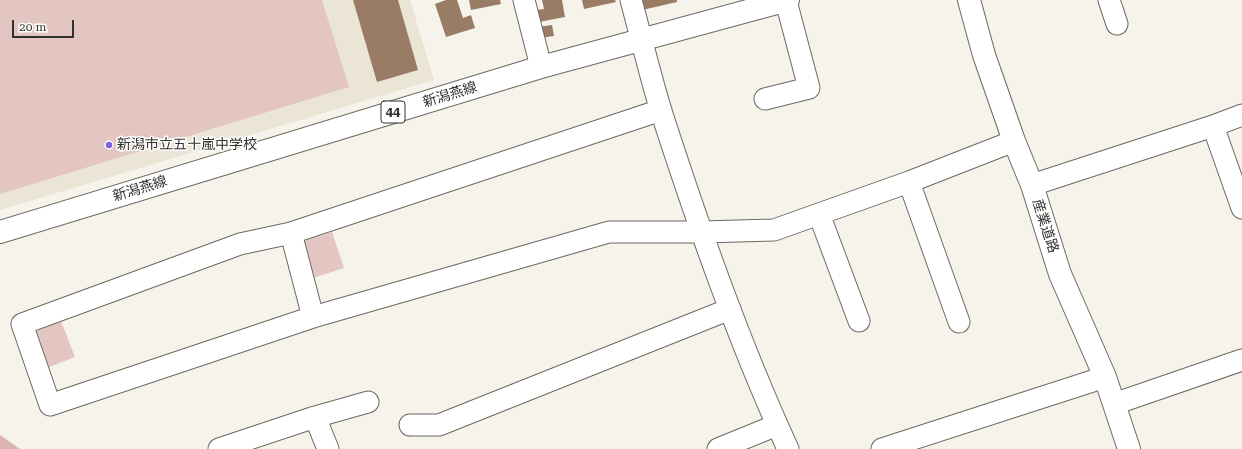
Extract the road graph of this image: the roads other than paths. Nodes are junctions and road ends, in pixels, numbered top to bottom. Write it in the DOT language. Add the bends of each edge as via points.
graph roads {
  1 [pos="524,0"];
  2 [pos="631,0"];
  3 [pos="787,0"];
  4 [pos="969,0"];
  5 [pos="1109,0"];
  6 [pos="1117,24"];
  7 [pos="642,40"];
  8 [pos="541,67"];
  9 [pos="765,99"];
  10 [pos="661,110"];
  11 [pos="1242,115"];
  12 [pos="1213,126"];
  13 [pos="1014,141"];
  14 [pos="909,182"];
  15 [pos="1032,185"];
  16 [pos="1242,208"];
  17 [pos="819,214"];
  18 [pos="0,232"];
  19 [pos="702,232"];
  20 [pos="291,233"];
  21 [pos="730,309"];
  22 [pos="313,317"];
  23 [pos="859,321"];
  24 [pos="959,322"];
  25 [pos="1242,360"];
  26 [pos="1105,377"];
  27 [pos="368,402"];
  28 [pos="1114,404"];
  29 [pos="315,417"];
  30 [pos="410,424"];
  31 [pos="777,425"];
  32 [pos="219,449"];
  33 [pos="328,449"];
  34 [pos="718,449"];
  35 [pos="788,449"];
  36 [pos="882,449"];
  37 [pos="1129,449"];
  1 -- 8 [label="street"];
  2 -- 7 [label="street"];
  3 -- 7 [label="main road, 新潟燕線 / 44"];
  3 -- 9 [label="street" via="810,88"];
  4 -- 13 [label="main road, 産業道路" via="984,55"];
  5 -- 6 [label="street"];
  7 -- 8 [label="main road, 新潟燕線 / 44"];
  7 -- 10 [label="street"];
  8 -- 18 [label="main road, 新潟燕線 / 44"];
  10 -- 19 [label="street"];
  10 -- 20 [label="street"];
  11 -- 12 [label="street"];
  12 -- 15 [label="street"];
  12 -- 16 [label="street"];
  13 -- 14 [label="street"];
  13 -- 15 [label="main road, 産業道路"];
  14 -- 17 [label="street"];
  14 -- 24 [label="street"];
  15 -- 26 [label="main road, 産業道路" via="1060,274"];
  17 -- 19 [label="street" via="774,230"];
  17 -- 23 [label="street"];
  19 -- 21 [label="street"];
  19 -- 22 [label="street" via="610,232"];
  20 -- 22 [label="street"];
  20 -- 22 [label="street" via="240,244 22,324 50,404"];
  21 -- 30 [label="street" via="439,425"];
  21 -- 31 [label="street"];
  25 -- 28 [label="street"];
  26 -- 28 [label="main road, 産業道路"];
  26 -- 36 [label="street"];
  27 -- 29 [label="street"];
  28 -- 37 [label="main road, 産業道路"];
  29 -- 32 [label="street"];
  29 -- 33 [label="street"];
  31 -- 34 [label="street"];
  31 -- 35 [label="street"];
}
